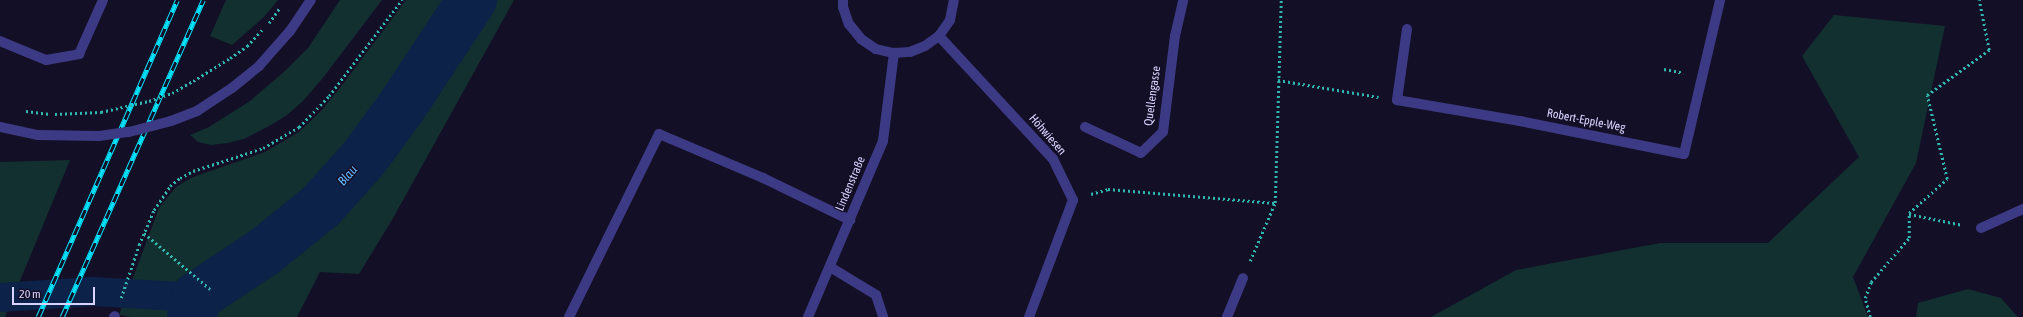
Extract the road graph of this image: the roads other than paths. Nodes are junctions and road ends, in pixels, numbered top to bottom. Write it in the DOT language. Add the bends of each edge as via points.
graph roads {
  1 [pos="104,0"];
  2 [pos="311,0"];
  3 [pos="843,0"];
  4 [pos="954,0"];
  5 [pos="1183,0"];
  6 [pos="1720,0"];
  7 [pos="1407,29"];
  8 [pos="939,36"];
  9 [pos="0,41"];
  10 [pos="894,53"];
  11 [pos="0,126"];
  12 [pos="1085,127"];
  13 [pos="2023,209"];
  14 [pos="850,220"];
  15 [pos="1981,228"];
  16 [pos="830,267"];
  17 [pos="1243,278"];
  18 [pos="569,317"];
  19 [pos="808,317"];
  20 [pos="883,317"];
  21 [pos="1029,317"];
  22 [pos="1227,317"];
  1 -- 9 [label="street" via="80,54 46,60"];
  2 -- 11 [label="street, bridge" via="290,31 259,66 197,111 129,132 99,136 38,135"];
  3 -- 10 [label="street" via="849,24 861,39 876,49"];
  4 -- 8 [label="street" via="950,20"];
  5 -- 12 [label="street, Quellengasse" via="1175,36 1163,132 1141,153"];
  6 -- 7 [label="street, Robert-Epple-Weg" via="1684,154 1397,100"];
  8 -- 10 [label="street" via="915,50"];
  8 -- 21 [label="street, Höhwiesen" via="1053,159 1073,200"];
  10 -- 14 [label="street, Lindenstraße" via="883,141"];
  13 -- 15 [label="street"];
  14 -- 16 [label="street, Lindenstraße"];
  14 -- 18 [label="street" via="763,178 659,134"];
  16 -- 19 [label="street, Lindenstraße"];
  16 -- 20 [label="street" via="876,295"];
  17 -- 22 [label="street"];
}
